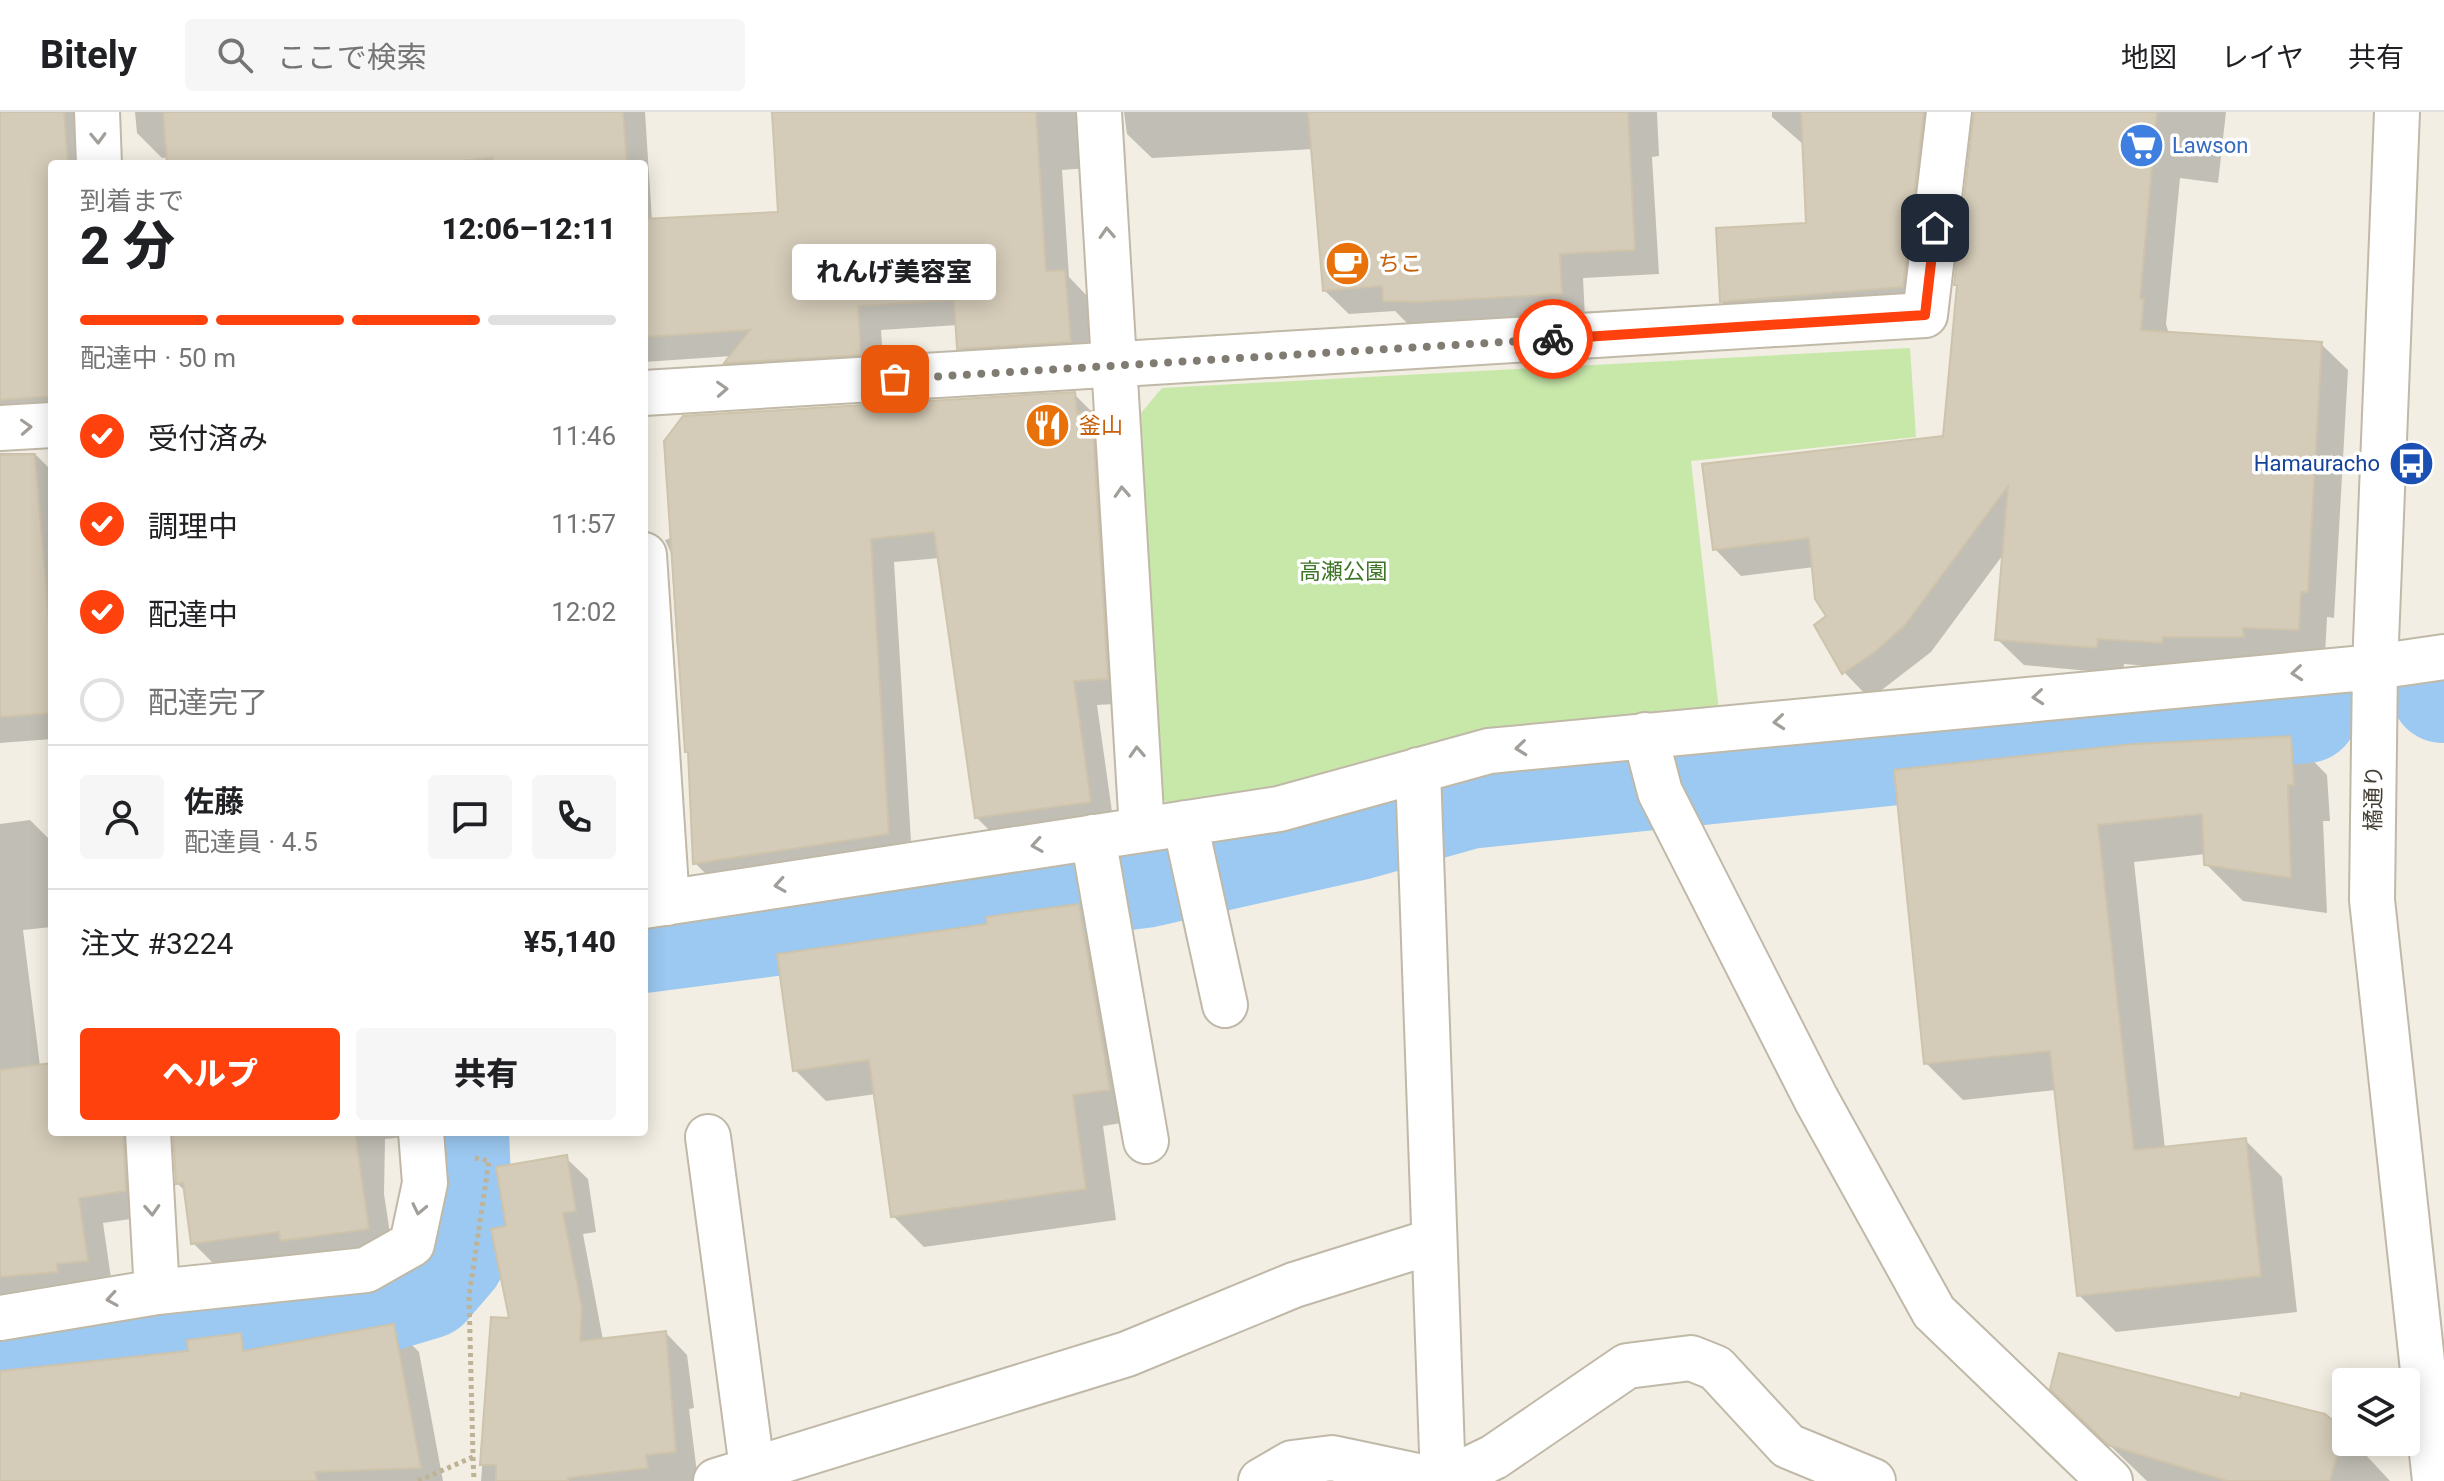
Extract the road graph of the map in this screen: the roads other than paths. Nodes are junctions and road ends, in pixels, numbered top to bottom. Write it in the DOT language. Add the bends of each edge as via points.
graph roads {
  1 [pos="97,112"];
  2 [pos="1099,112"];
  3 [pos="1949,112"];
  4 [pos="2397,112"];
  5 [pos="99,160"];
  6 [pos="1115,367"];
  7 [pos="648,393"];
  8 [pos="48,425"];
  9 [pos="0,428"];
  10 [pos="2444,657"];
  11 [pos="2375,667"];
  12 [pos="648,671"];
  13 [pos="1652,760"];
  14 [pos="1418,792"];
  15 [pos="1142,830"];
  16 [pos="1190,848"];
  17 [pos="1097,866"];
  18 [pos="656,904"];
  19 [pos="1225,1005"];
  20 [pos="148,1136"];
  21 [pos="421,1136"];
  22 [pos="708,1137"];
  23 [pos="1146,1141"];
  24 [pos="1434,1241"];
  25 [pos="157,1292"];
  26 [pos="0,1318"];
  27 [pos="2432,1351"];
  28 [pos="1783,1463"];
  29 [pos="734,1474"];
  30 [pos="1261,1481"];
  31 [pos="1443,1481"];
  32 [pos="1873,1481"];
  33 [pos="2110,1481"];
  34 [pos="2435,1481"];
  1 -- 5 [label="street, one-way"];
  6 -- 2 [label="street, one-way"];
  3 -- 6 [label="street" via="1925,315"];
  4 -- 11 [label="street, 橘通り"];
  7 -- 6 [label="street, one-way"];
  15 -- 6 [label="street, one-way"];
  9 -- 8 [label="street, one-way"];
  10 -- 11 [label="street"];
  11 -- 13 [label="street, one-way"];
  11 -- 27 [label="street, 橘通り" via="2372,900"];
  12 -- 18 [label="street"];
  13 -- 14 [label="street, one-way" via="1489,751"];
  13 -- 33 [label="street" via="1816,1099 1934,1312"];
  14 -- 16 [label="street" via="1279,809"];
  14 -- 24 [label="street"];
  15 -- 16 [label="street"];
  15 -- 17 [label="street"];
  16 -- 19 [label="street"];
  17 -- 18 [label="street, one-way"];
  17 -- 23 [label="street"];
  20 -- 25 [label="street, one-way"];
  21 -- 25 [label="street, one-way" via="425,1183 412,1244 366,1270"];
  22 -- 29 [label="street"];
  24 -- 29 [label="street" via="1294,1285 1127,1354"];
  24 -- 31 [label="street"];
  25 -- 26 [label="street, one-way"];
  27 -- 34 [label="street, 橘通り"];
  28 -- 31 [label="street" via="1716,1368 1691,1358 1627,1366 1494,1457"];
  28 -- 32 [label="street"];
  30 -- 31 [label="street" via="1292,1463 1332,1458"];
}
